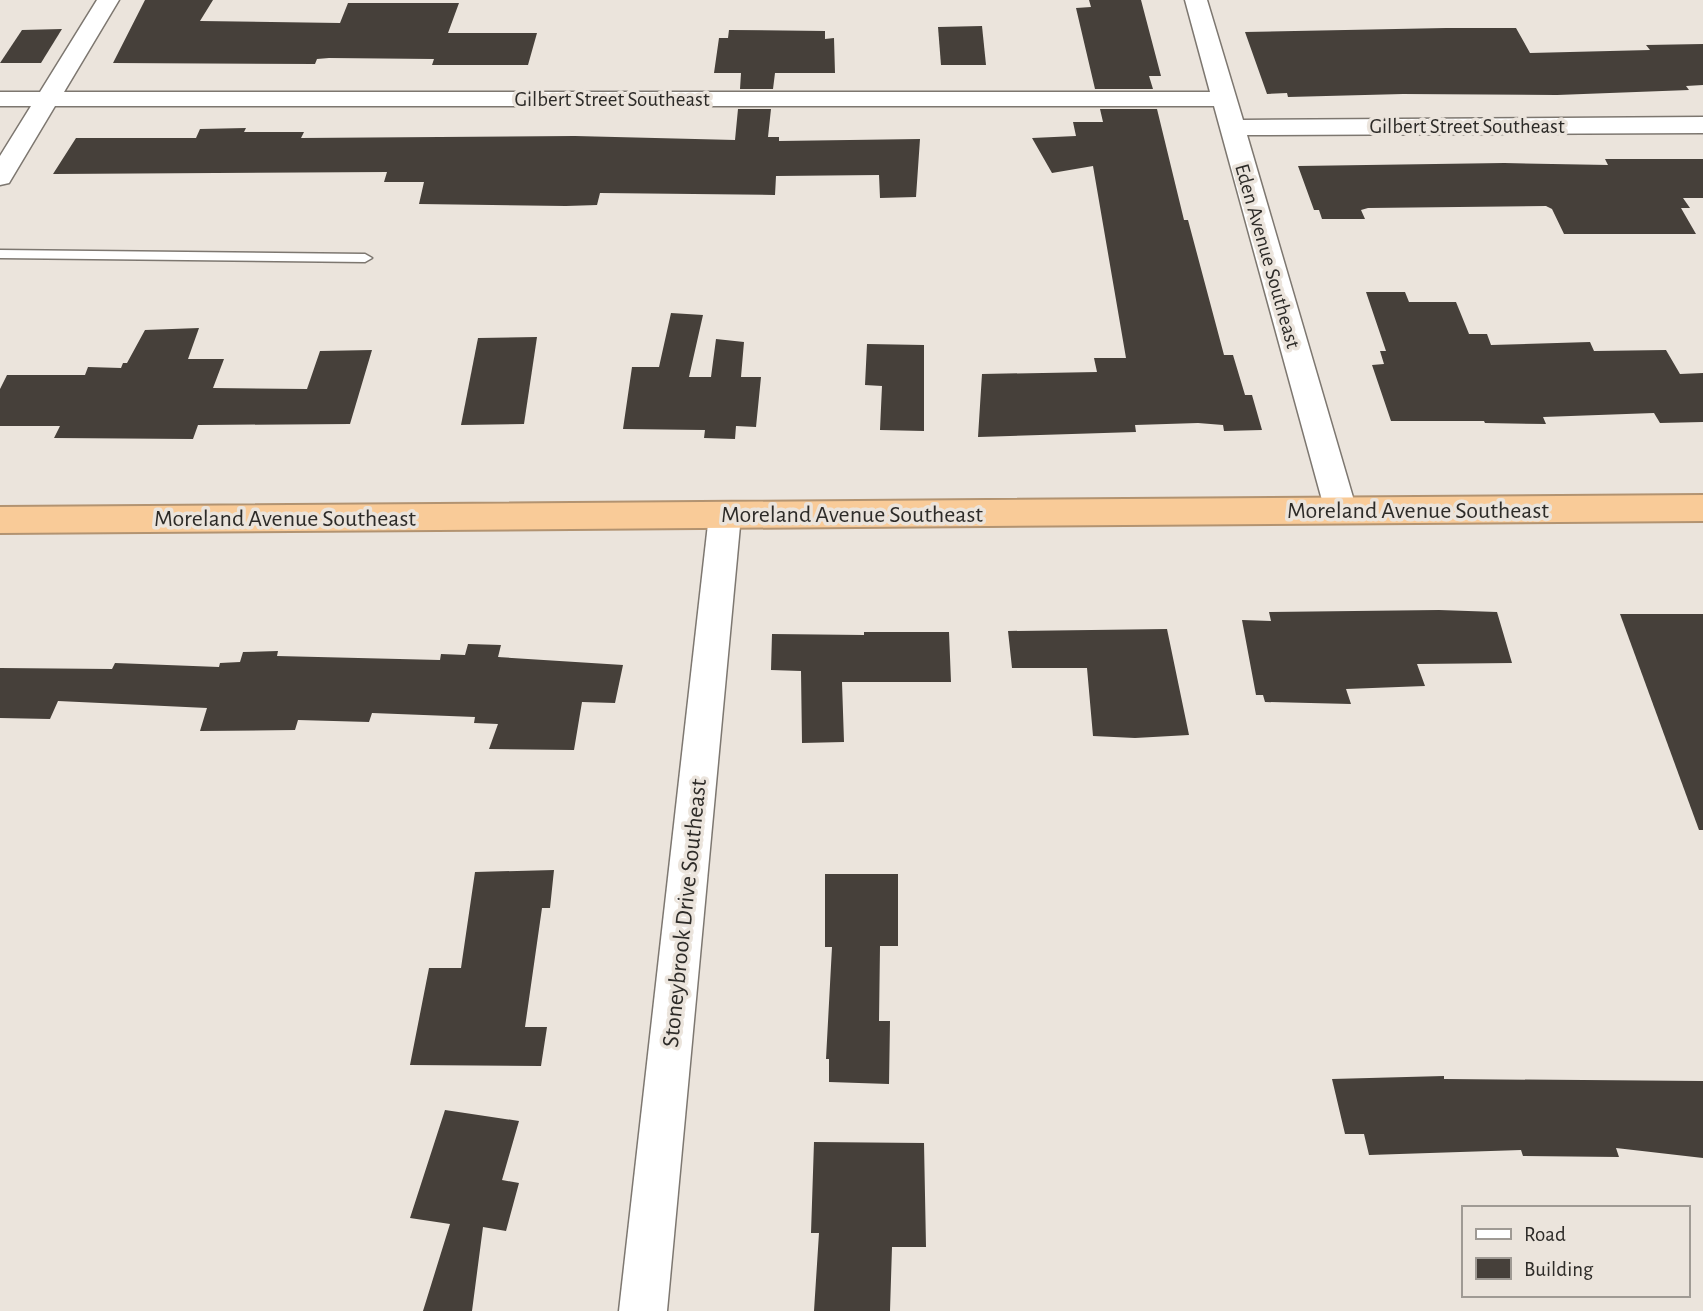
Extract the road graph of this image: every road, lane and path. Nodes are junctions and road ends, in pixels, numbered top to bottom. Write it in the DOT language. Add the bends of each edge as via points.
graph roads {
  1 [pos="108,0"];
  2 [pos="1196,0"];
  3 [pos="0,99"];
  4 [pos="46,99"];
  5 [pos="1224,99"];
  6 [pos="1703,125"];
  7 [pos="1232,128"];
  8 [pos="0,177"];
  9 [pos="0,254"];
  10 [pos="365,258"];
  11 [pos="1703,508"];
  12 [pos="1341,511"];
  13 [pos="725,515"];
  14 [pos="0,520"];
  15 [pos="643,1311"];
  1 -- 4 [label="street"];
  2 -- 5 [label="street, Eden Avenue Southeast"];
  3 -- 4 [label="street, Gilbert Street Southeast"];
  4 -- 5 [label="street, Gilbert Street Southeast"];
  4 -- 8 [label="street"];
  5 -- 7 [label="street, Eden Avenue Southeast"];
  6 -- 7 [label="street, Gilbert Street Southeast"];
  7 -- 12 [label="street, Eden Avenue Southeast"];
  9 -- 10 [label="lane"];
  11 -- 12 [label="highway, Moreland Avenue Southeast"];
  12 -- 13 [label="highway, Moreland Avenue Southeast"];
  13 -- 14 [label="highway, Moreland Avenue Southeast"];
  13 -- 15 [label="street, Stoneybrook Drive Southeast"];
}
